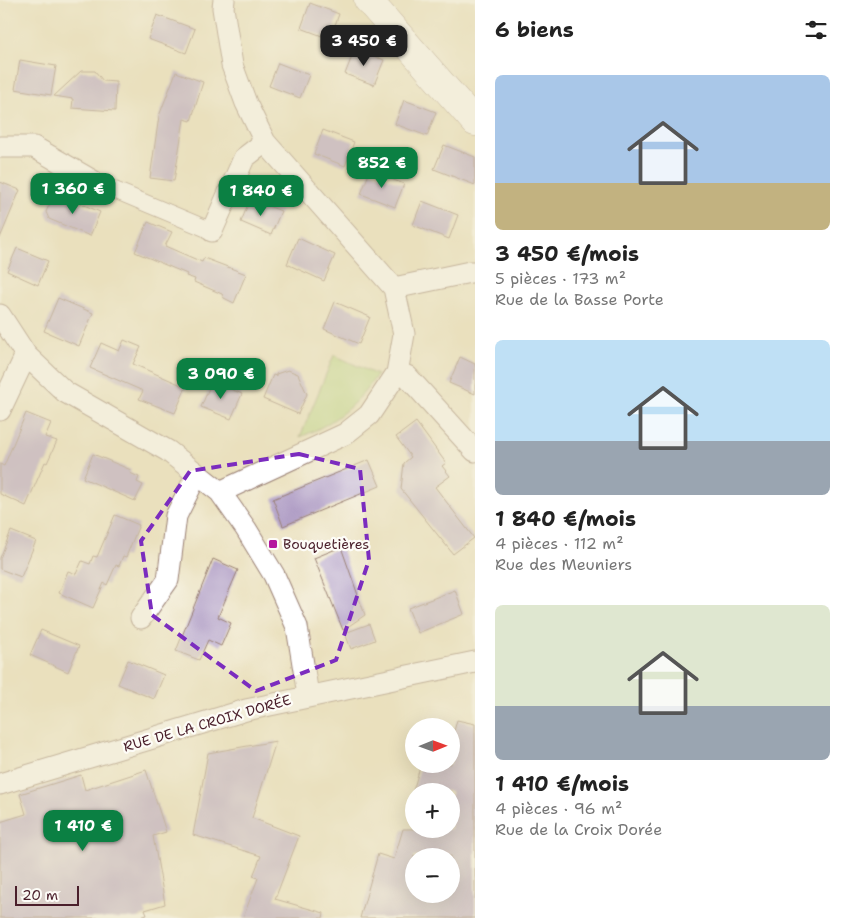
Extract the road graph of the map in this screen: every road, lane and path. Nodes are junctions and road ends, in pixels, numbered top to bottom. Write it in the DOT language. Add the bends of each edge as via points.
graph roads {
  1 [pos="224,0"];
  2 [pos="368,0"];
  3 [pos="475,122"];
  4 [pos="265,142"];
  5 [pos="0,147"];
  6 [pos="93,182"];
  7 [pos="212,231"];
  8 [pos="475,272"];
  9 [pos="394,288"];
  10 [pos="0,315"];
  11 [pos="26,355"];
  12 [pos="397,372"];
  13 [pos="0,410"];
  14 [pos="475,452"];
  15 [pos="196,474"];
  16 [pos="220,492"];
  17 [pos="141,618"];
  18 [pos="475,662"];
  19 [pos="308,695"];
  20 [pos="0,784"];
  1 -- 4 [label="street" via="232,66"];
  2 -- 3 [label="street"];
  4 -- 7 [label="street" via="244,158"];
  4 -- 9 [label="street"];
  5 -- 6 [label="street" via="34,147"];
  6 -- 7 [label="street"];
  8 -- 9 [label="street"];
  9 -- 12 [label="street" via="404,334"];
  10 -- 11 [label="street"];
  11 -- 13 [label="street"];
  11 -- 15 [label="street" via="65,392 168,451"];
  12 -- 14 [label="street" via="407,376"];
  12 -- 16 [label="street" via="369,415 345,434"];
  15 -- 16 [label="street"];
  15 -- 17 [label="street" via="176,516 168,580"];
  16 -- 19 [label="street" via="274,575 297,627"];
  18 -- 19 [label="street, RUE DE LA CROIX DORÉE"];
  19 -- 20 [label="street, RUE DE LA CROIX DORÉE" via="246,710"];
}
